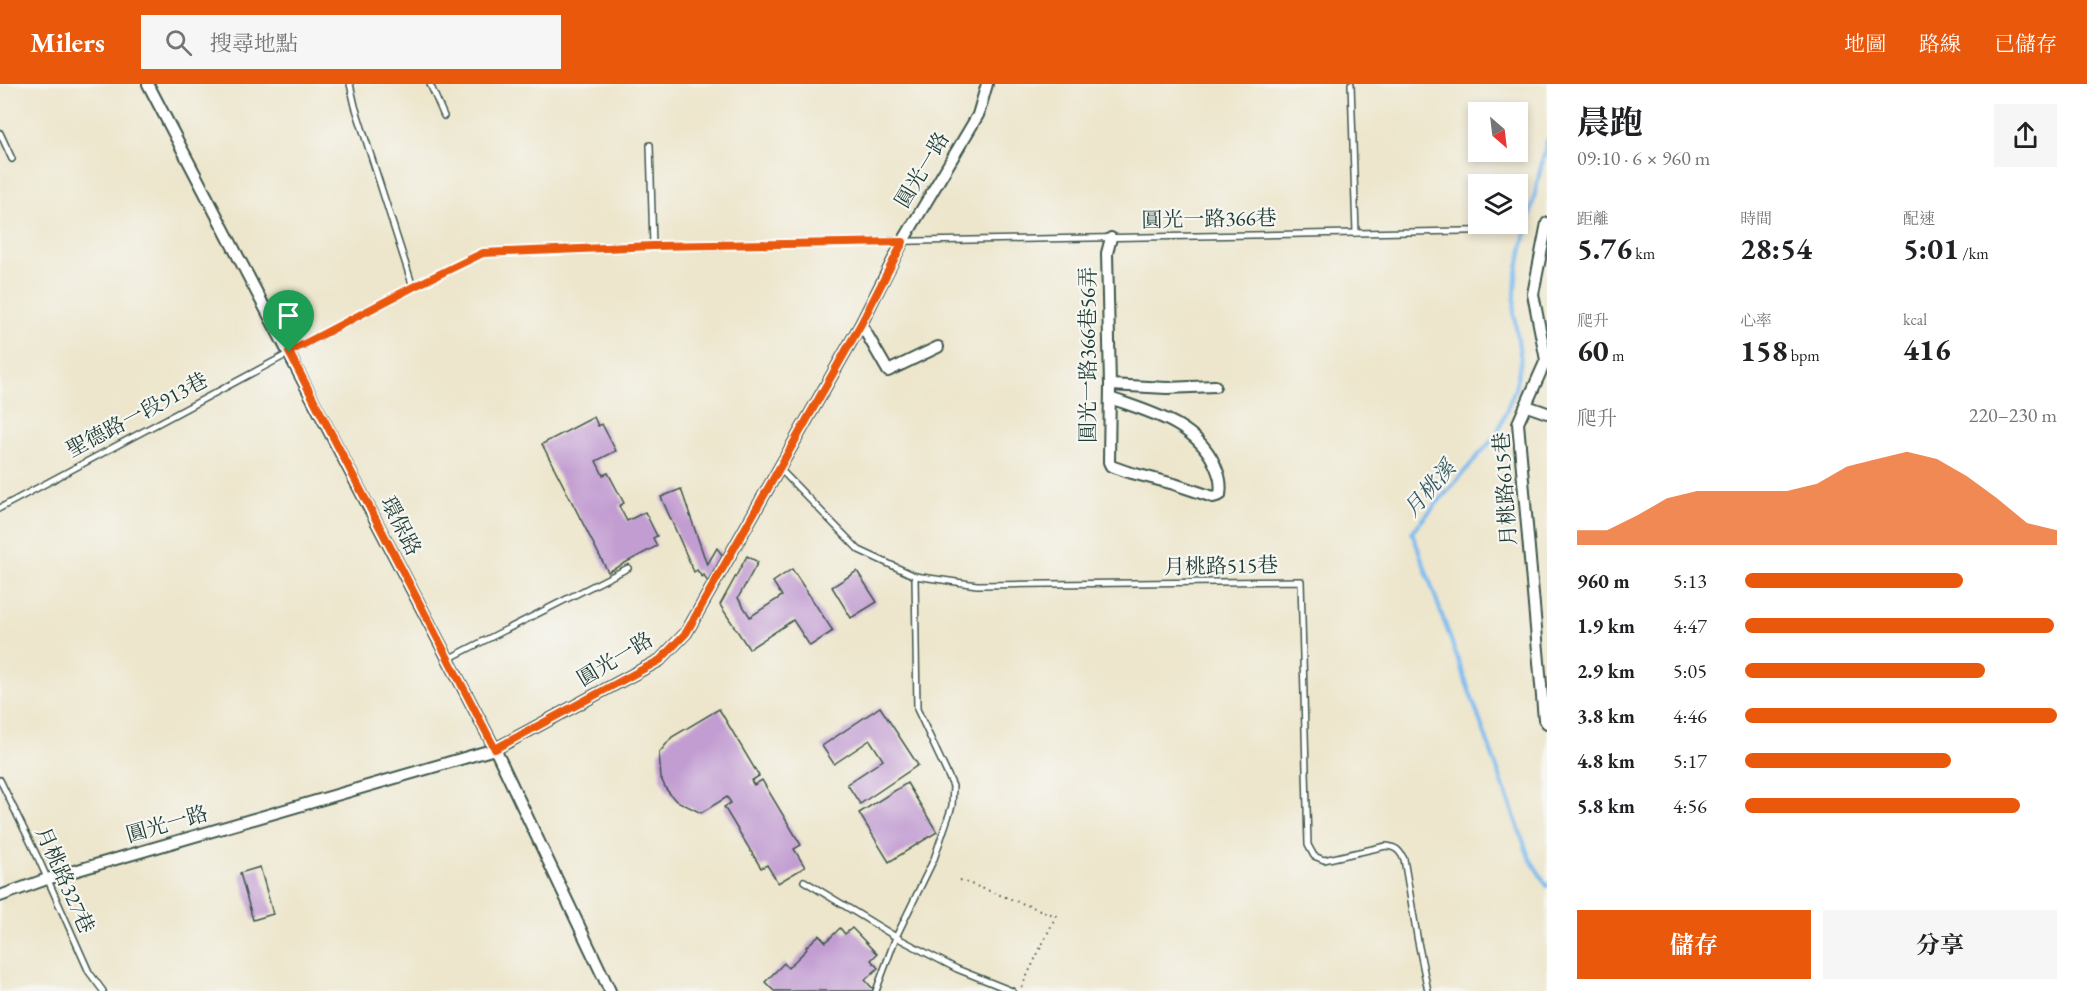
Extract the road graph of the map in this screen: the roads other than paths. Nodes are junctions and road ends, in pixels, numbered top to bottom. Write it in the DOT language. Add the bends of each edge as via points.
graph roads {
  1 [pos="148,84"];
  2 [pos="350,84"];
  3 [pos="430,84"];
  4 [pos="987,84"];
  5 [pos="1351,84"];
  6 [pos="444,116"];
  7 [pos="0,133"];
  8 [pos="650,145"];
  9 [pos="12,159"];
  10 [pos="1547,223"];
  11 [pos="1468,231"];
  12 [pos="1356,233"];
  13 [pos="1111,238"];
  14 [pos="903,242"];
  15 [pos="654,246"];
  16 [pos="413,287"];
  17 [pos="861,324"];
  18 [pos="938,347"];
  19 [pos="289,352"];
  20 [pos="1110,385"];
  21 [pos="1215,386"];
  22 [pos="1110,398"];
  23 [pos="1527,406"];
  24 [pos="1547,413"];
  25 [pos="779,468"];
  26 [pos="0,508"];
  27 [pos="628,568"];
  28 [pos="915,576"];
  29 [pos="448,659"];
  30 [pos="1547,723"];
  31 [pos="495,749"];
  32 [pos="0,780"];
  33 [pos="46,879"];
  34 [pos="804,881"];
  35 [pos="0,896"];
  36 [pos="896,937"];
  37 [pos="103,991"];
  38 [pos="610,991"];
  39 [pos="876,991"];
  40 [pos="1012,991"];
  41 [pos="1428,991"];
  1 -- 19 [label="street, 環保路"];
  2 -- 16 [label="lane"];
  3 -- 6 [label="lane"];
  4 -- 14 [label="street, 圓光一路" via="978,115"];
  5 -- 12 [label="lane"];
  7 -- 9 [label="lane"];
  8 -- 15 [label="lane"];
  10 -- 23 [label="street, 月桃路615巷" via="1533,294 1546,360"];
  11 -- 12 [label="lane, 圓光一路366巷"];
  12 -- 13 [label="lane, 圓光一路366巷"];
  13 -- 14 [label="lane, 圓光一路366巷"];
  13 -- 20 [label="street, 圓光一路366巷56弄" via="1107,253"];
  14 -- 15 [label="lane, 圓光一路366巷"];
  14 -- 17 [label="street, 圓光一路"];
  15 -- 16 [label="lane, 聖德路一段913巷" via="483,253"];
  16 -- 19 [label="lane, 聖德路一段913巷"];
  17 -- 18 [label="street" via="888,371"];
  17 -- 25 [label="street, 圓光一路"];
  19 -- 26 [label="lane, 聖德路一段913巷"];
  19 -- 29 [label="street, 環保路"];
  20 -- 21 [label="street"];
  20 -- 22 [label="street, 圓光一路366巷56弄"];
  22 -- 22 [label="street, 圓光一路366巷56弄" via="1111,466 1213,498 1220,495 1221,478 1196,438 1160,416"];
  23 -- 24 [label="street"];
  23 -- 30 [label="street, 月桃路615巷" via="1518,423"];
  25 -- 28 [label="lane, 月桃路515巷" via="859,550"];
  25 -- 31 [label="street, 圓光一路" via="686,633 660,660"];
  27 -- 29 [label="lane"];
  28 -- 36 [label="lane" via="917,709 953,786 952,806 934,859"];
  28 -- 41 [label="lane, 月桃路515巷" via="977,585 1301,581 1308,845 1314,856 1324,860 1386,846 1399,849"];
  29 -- 31 [label="street, 環保路"];
  31 -- 33 [label="street, 圓光一路"];
  31 -- 38 [label="street, 環保路"];
  32 -- 33 [label="lane, 月桃路327巷"];
  33 -- 35 [label="street, 圓光一路"];
  33 -- 37 [label="lane, 月桃路327巷" via="89,972"];
  34 -- 36 [label="lane"];
  36 -- 39 [label="lane"];
  36 -- 40 [label="lane" via="957,969"];
}
